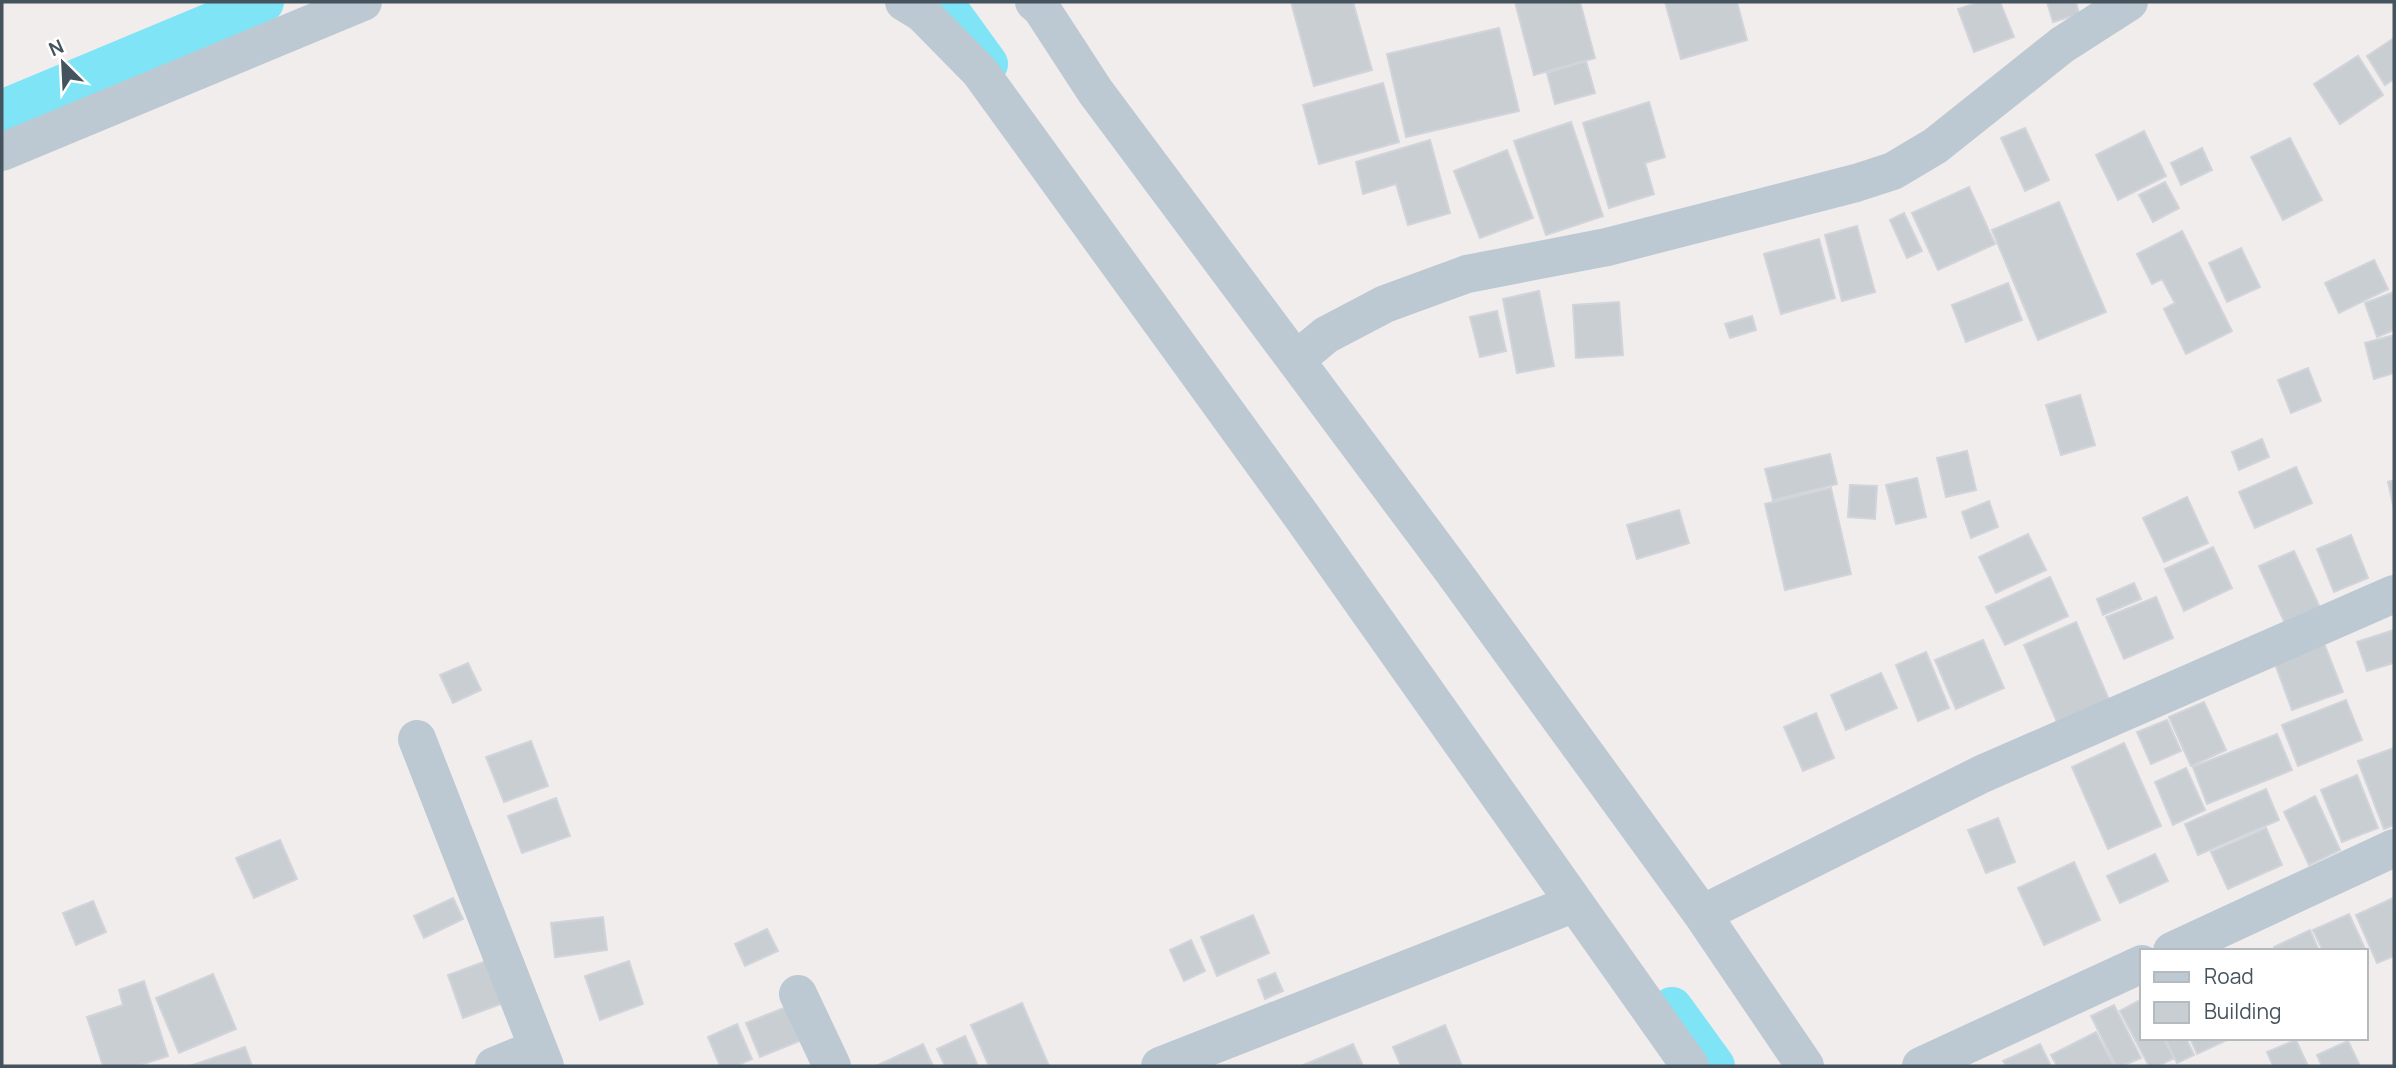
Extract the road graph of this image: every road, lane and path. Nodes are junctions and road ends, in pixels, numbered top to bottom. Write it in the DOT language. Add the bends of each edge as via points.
graph roads {
  1 [pos="363,2"];
  2 [pos="904,2"];
  3 [pos="2129,2"];
  4 [pos="1047,4"];
  5 [pos="2,152"];
  6 [pos="1296,360"];
  7 [pos="2394,594"];
  8 [pos="417,738"];
  9 [pos="2394,848"];
  10 [pos="1575,903"];
  11 [pos="1702,914"];
  12 [pos="2176,949"];
  13 [pos="2140,965"];
  14 [pos="798,994"];
  15 [pos="542,1057"];
  16 [pos="494,1066"];
  17 [pos="832,1066"];
  18 [pos="1160,1066"];
  19 [pos="1690,1066"];
  20 [pos="1805,1066"];
  21 [pos="1921,1066"];
  1 -- 5 [label="street"];
  2 -- 10 [label="street" via="922,13 980,72"];
  3 -- 6 [label="street" via="2062,45 1935,146 1893,171 1607,247 1467,274 1385,304 1326,335"];
  4 -- 6 [label="street" via="1095,91"];
  6 -- 11 [label="street"];
  7 -- 11 [label="street" via="1982,774"];
  8 -- 15 [label="street"];
  9 -- 12 [label="street"];
  10 -- 18 [label="street"];
  10 -- 19 [label="street"];
  11 -- 20 [label="street"];
  13 -- 21 [label="street"];
  14 -- 17 [label="street"];
  15 -- 16 [label="street"];
}
